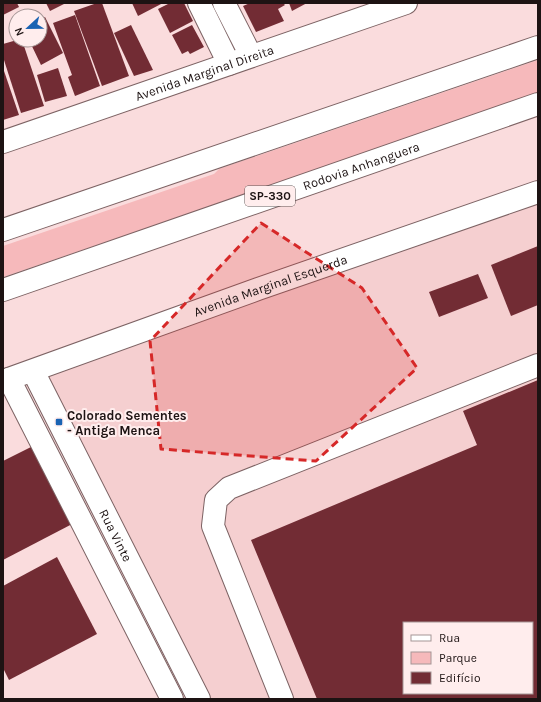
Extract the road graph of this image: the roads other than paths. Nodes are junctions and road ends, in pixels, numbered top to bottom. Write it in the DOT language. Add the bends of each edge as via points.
graph roads {
  1 [pos="199,3"];
  2 [pos="224,3"];
  3 [pos="406,3"];
  4 [pos="538,47"];
  5 [pos="251,56"];
  6 [pos="229,64"];
  7 [pos="538,104"];
  8 [pos="3,142"];
  9 [pos="538,192"];
  10 [pos="3,230"];
  11 [pos="3,290"];
  12 [pos="538,365"];
  13 [pos="33,371"];
  14 [pos="6,380"];
  15 [pos="172,699"];
  16 [pos="199,699"];
  17 [pos="282,699"];
  1 -- 6 [label="main road"];
  2 -- 5 [label="main road"];
  3 -- 5 [label="main road, Avenida Marginal Direita"];
  4 -- 10 [label="main road"];
  5 -- 6 [label="main road, Avenida Marginal Direita"];
  6 -- 8 [label="main road, Avenida Marginal Direita"];
  7 -- 11 [label="main road, Rodovia Anhanguera / SP-330"];
  9 -- 13 [label="main road, Avenida Marginal Esquerda" via="258,289"];
  12 -- 17 [label="main road" via="229,488 216,500 213,526"];
  13 -- 14 [label="main road, Avenida Marginal Esquerda"];
  13 -- 16 [label="main road, Rua Vinte"];
  14 -- 15 [label="main road, Rua Vinte"];
}
